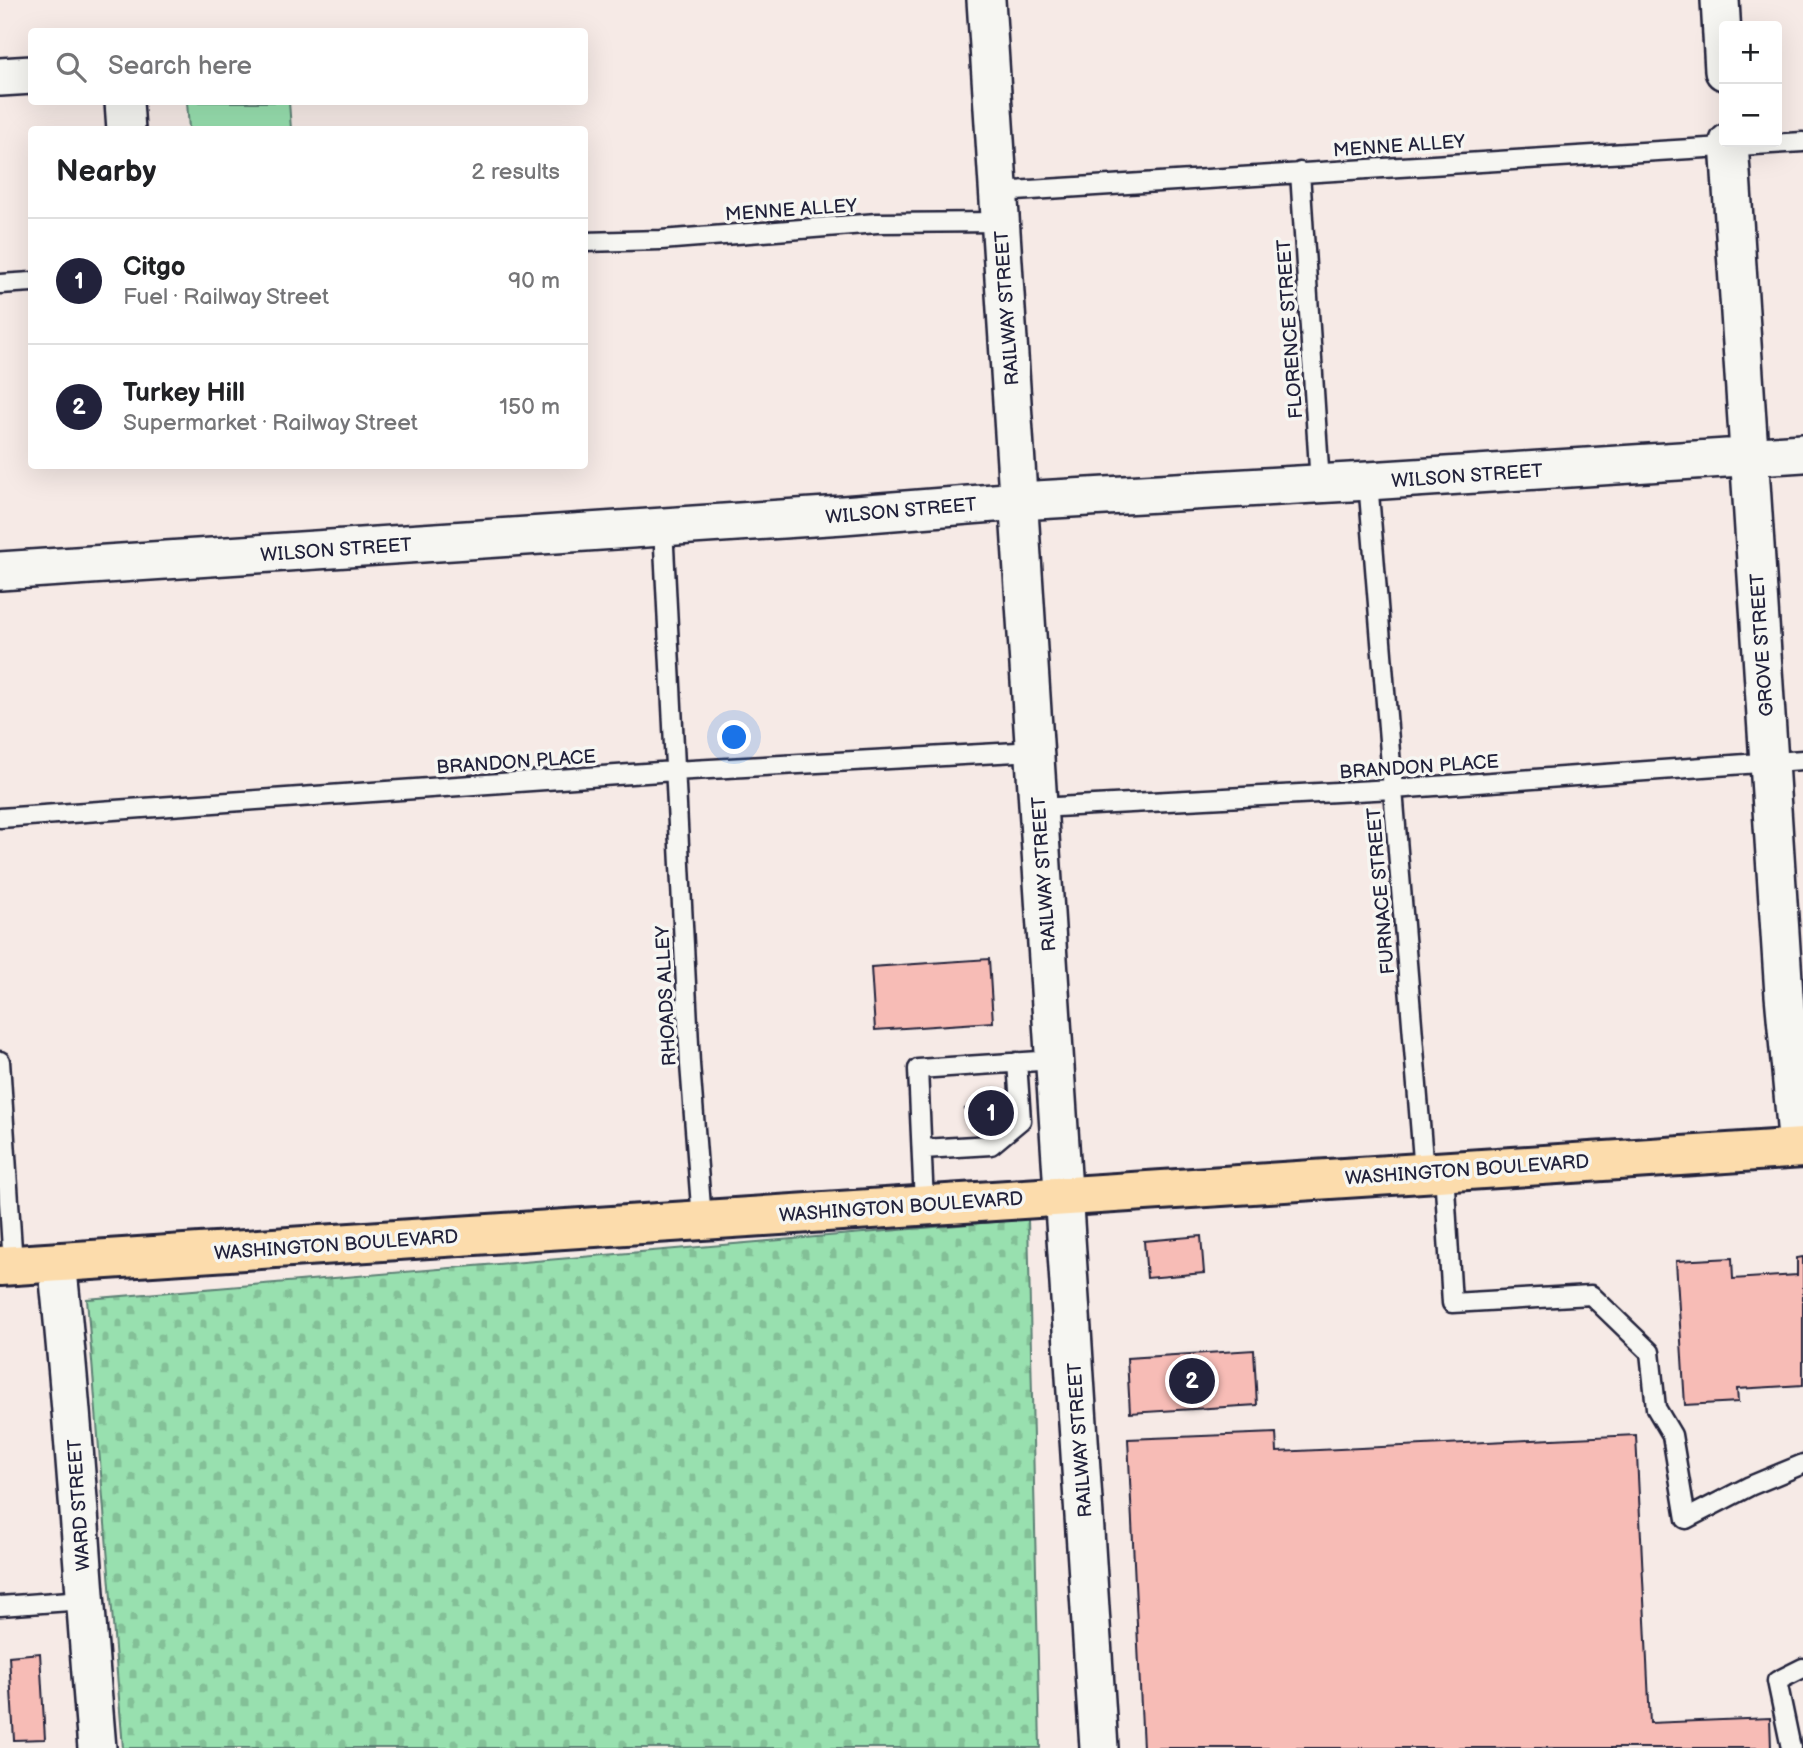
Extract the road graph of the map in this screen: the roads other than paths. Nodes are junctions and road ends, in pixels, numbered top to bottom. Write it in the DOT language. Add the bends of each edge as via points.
graph roads {
  1 [pos="986,0"];
  2 [pos="1720,0"];
  3 [pos="1721,21"];
  4 [pos="28,75"];
  5 [pos="0,77"];
  6 [pos="124,105"];
  7 [pos="126,126"];
  8 [pos="1782,142"];
  9 [pos="1803,142"];
  10 [pos="1719,144"];
  11 [pos="1729,147"];
  12 [pos="1300,172"];
  13 [pos="999,207"];
  14 [pos="588,243"];
  15 [pos="28,282"];
  16 [pos="0,284"];
  17 [pos="1803,453"];
  18 [pos="1748,456"];
  19 [pos="1368,481"];
  20 [pos="1320,484"];
  21 [pos="1018,501"];
  22 [pos="663,527"];
  23 [pos="0,571"];
  24 [pos="1035,751"];
  25 [pos="1786,761"];
  26 [pos="674,771"];
  27 [pos="1393,789"];
  28 [pos="1038,808"];
  29 [pos="0,818"];
  30 [pos="1055,1060"];
  31 [pos="0,1061"];
  32 [pos="1017,1062"];
  33 [pos="1801,1148"];
  34 [pos="923,1149"];
  35 [pos="1434,1171"];
  36 [pos="1064,1195"];
  37 [pos="925,1204"];
  38 [pos="702,1220"];
  39 [pos="57,1262"];
  40 [pos="6,1266"];
  41 [pos="1803,1464"];
  42 [pos="84,1601"];
  43 [pos="0,1606"];
  44 [pos="1803,1668"];
  45 [pos="97,1748"];
  46 [pos="1099,1748"];
  47 [pos="1791,1748"];
  1 -- 13 [label="street, RAILWAY STREET"];
  2 -- 3 [label="street"];
  4 -- 5 [label="street"];
  6 -- 7 [label="street"];
  8 -- 9 [label="lane, MENNE ALLEY"];
  10 -- 12 [label="lane, MENNE ALLEY"];
  11 -- 18 [label="street, GROVE STREET"];
  12 -- 13 [label="lane, MENNE ALLEY"];
  12 -- 20 [label="lane, FLORENCE STREET"];
  13 -- 14 [label="lane, MENNE ALLEY" via="877,223"];
  13 -- 21 [label="street, RAILWAY STREET"];
  15 -- 16 [label="lane"];
  17 -- 18 [label="street, WILSON STREET"];
  18 -- 19 [label="street, WILSON STREET"];
  18 -- 25 [label="street, GROVE STREET"];
  19 -- 20 [label="street, WILSON STREET"];
  19 -- 27 [label="lane, FURNACE STREET"];
  20 -- 21 [label="street, WILSON STREET"];
  21 -- 22 [label="street, WILSON STREET"];
  21 -- 24 [label="street, RAILWAY STREET"];
  22 -- 23 [label="street, WILSON STREET"];
  22 -- 26 [label="lane, RHOADS ALLEY"];
  24 -- 26 [label="lane, BRANDON PLACE"];
  24 -- 28 [label="street, RAILWAY STREET"];
  25 -- 27 [label="lane, BRANDON PLACE"];
  25 -- 33 [label="street, GROVE STREET" via="1784,995"];
  26 -- 29 [label="lane, BRANDON PLACE"];
  26 -- 38 [label="lane, RHOADS ALLEY"];
  27 -- 28 [label="lane, BRANDON PLACE"];
  27 -- 35 [label="lane, FURNACE STREET"];
  28 -- 30 [label="street, RAILWAY STREET"];
  30 -- 32 [label="lane"];
  30 -- 36 [label="street, RAILWAY STREET"];
  31 -- 40 [label="lane"];
  32 -- 34 [label="lane" via="1021,1119 992,1144"];
  32 -- 34 [label="lane" via="918,1069"];
  33 -- 35 [label="main road, WASHINGTON BOULEVARD"];
  34 -- 37 [label="lane"];
  35 -- 36 [label="main road, WASHINGTON BOULEVARD"];
  35 -- 41 [label="lane, FURNACE STREET" via="1452,1303 1591,1295 1650,1352 1656,1408 1671,1435 1686,1519"];
  36 -- 37 [label="main road, WASHINGTON BOULEVARD"];
  36 -- 46 [label="street, RAILWAY STREET"];
  37 -- 38 [label="main road, WASHINGTON BOULEVARD"];
  38 -- 39 [label="main road, WASHINGTON BOULEVARD"];
  39 -- 40 [label="main road, WASHINGTON BOULEVARD"];
  39 -- 42 [label="street, WARD STREET" via="71,1383"];
  42 -- 43 [label="lane"];
  42 -- 45 [label="street, WARD STREET"];
  44 -- 47 [label="lane" via="1777,1681"];
}
